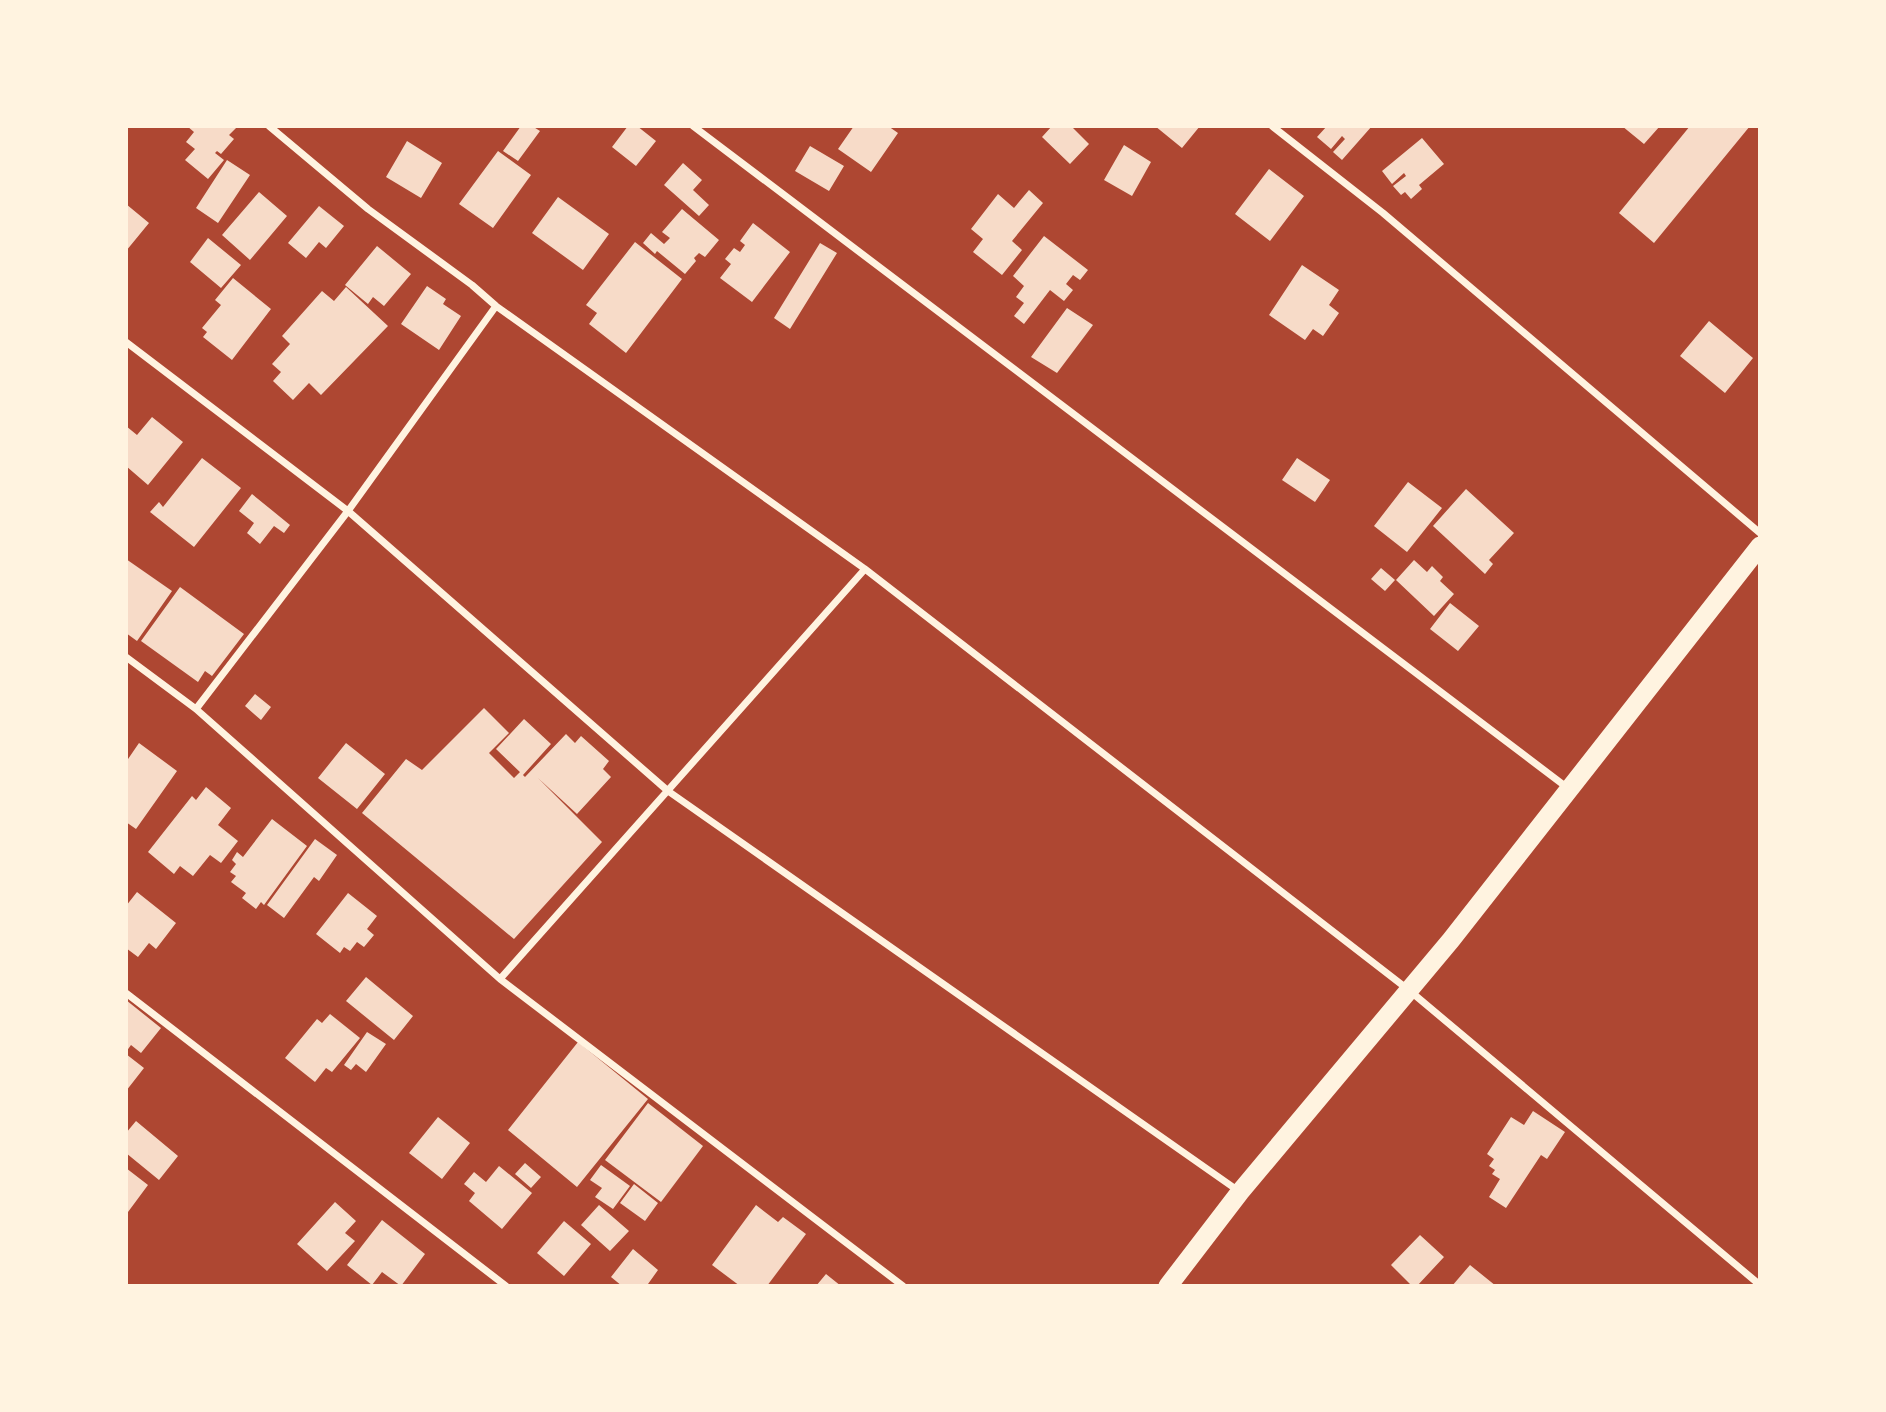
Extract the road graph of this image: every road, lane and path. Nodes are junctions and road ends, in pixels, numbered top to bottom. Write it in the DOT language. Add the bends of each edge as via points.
graph roads {
  1 [pos="269,126"];
  2 [pos="693,126"];
  3 [pos="1272,126"];
  4 [pos="496,306"];
  5 [pos="126,342"];
  6 [pos="348,511"];
  7 [pos="1760,533"];
  8 [pos="1760,546"];
  9 [pos="865,569"];
  10 [pos="126,657"];
  11 [pos="196,709"];
  12 [pos="1569,789"];
  13 [pos="668,791"];
  14 [pos="500,979"];
  15 [pos="1410,990"];
  16 [pos="126,993"];
  17 [pos="1240,1192"];
  18 [pos="506,1286"];
  19 [pos="903,1286"];
  20 [pos="1168,1286"];
  21 [pos="1760,1286"];
  1 -- 4 [label="street" via="368,209"];
  2 -- 12 [label="street"];
  3 -- 7 [label="street" via="1383,214"];
  4 -- 6 [label="street"];
  4 -- 9 [label="street"];
  5 -- 6 [label="street"];
  6 -- 11 [label="street"];
  6 -- 13 [label="street"];
  8 -- 12 [label="highway"];
  9 -- 13 [label="street"];
  9 -- 15 [label="street"];
  10 -- 11 [label="street"];
  11 -- 14 [label="street"];
  12 -- 15 [label="highway"];
  13 -- 14 [label="street"];
  13 -- 17 [label="street"];
  14 -- 19 [label="street"];
  15 -- 17 [label="highway"];
  15 -- 21 [label="street"];
  16 -- 18 [label="street"];
  17 -- 20 [label="highway"];
}
